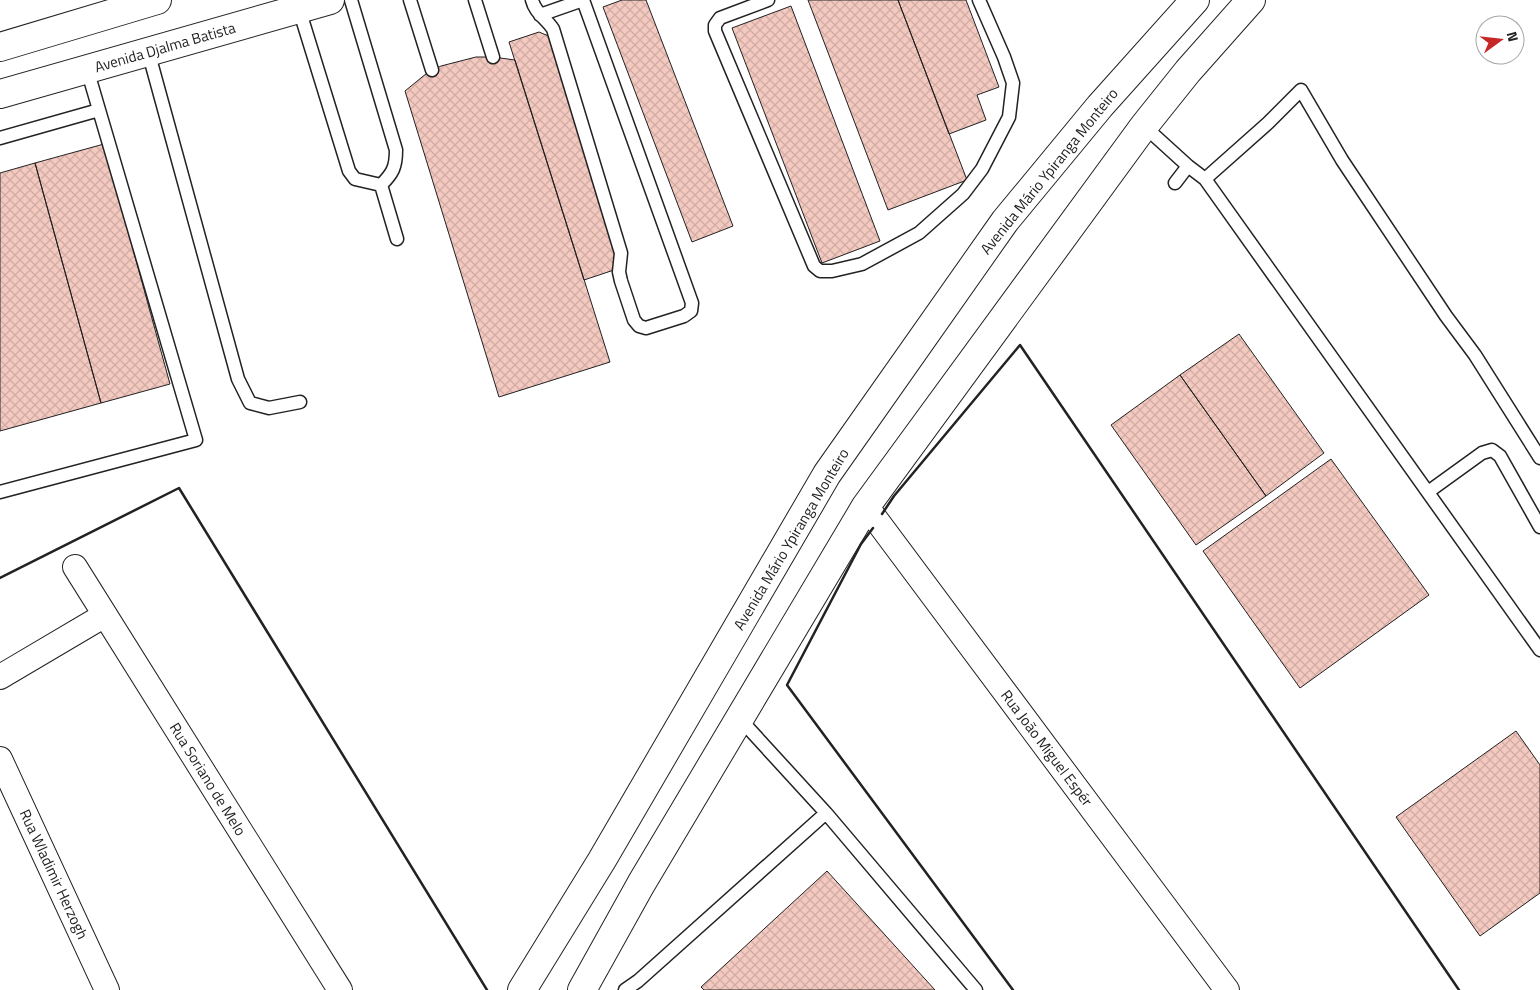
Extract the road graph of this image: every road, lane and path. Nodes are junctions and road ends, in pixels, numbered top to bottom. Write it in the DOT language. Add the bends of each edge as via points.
graph roads {
  1 [pos="157,0"];
  2 [pos="330,0"];
  3 [pos="350,0"];
  4 [pos="410,0"];
  5 [pos="475,0"];
  6 [pos="532,0"];
  7 [pos="583,0"];
  8 [pos="768,0"];
  9 [pos="979,0"];
  10 [pos="1195,0"];
  11 [pos="1251,0"];
  12 [pos="299,9"];
  13 [pos="540,15"];
  14 [pos="0,47"];
  15 [pos="148,52"];
  16 [pos="493,57"];
  17 [pos="87,69"];
  18 [pos="432,70"];
  19 [pos="0,94"];
  20 [pos="99,110"];
  21 [pos="1144,126"];
  22 [pos="0,138"];
  23 [pos="1188,166"];
  24 [pos="1205,179"];
  25 [pos="1176,183"];
  26 [pos="381,185"];
  27 [pos="397,239"];
  28 [pos="300,402"];
  29 [pos="1540,458"];
  30 [pos="0,492"];
  31 [pos="1428,492"];
  32 [pos="866,506"];
  33 [pos="1540,527"];
  34 [pos="75,567"];
  35 [pos="105,615"];
  36 [pos="1540,650"];
  37 [pos="0,677"];
  38 [pos="740,719"];
  39 [pos="0,758"];
  40 [pos="826,813"];
  41 [pos="107,990"];
  42 [pos="340,990"];
  43 [pos="522,990"];
  44 [pos="582,990"];
  45 [pos="625,990"];
  46 [pos="976,990"];
  47 [pos="1227,990"];
  1 -- 14 [label="main road"];
  2 -- 12 [label="main road, Avenida Djalma Batista"];
  3 -- 26 [label="lane" via="396,150 396,165"];
  4 -- 18 [label="lane"];
  5 -- 16 [label="lane"];
  6 -- 13 [label="lane"];
  7 -- 13 [label="lane"];
  7 -- 13 [label="lane" via="692,303 691,311 684,316 646,328 634,320 620,281 621,253 553,29"];
  8 -- 9 [label="lane" via="720,18 715,31 814,266 820,271 862,264 919,234 963,194 982,169 1009,117 1013,83"];
  10 -- 43 [label="main road, Avenida Mário Ypiranga Monteiro" via="1100,106 1005,221 827,474 602,860"];
  11 -- 21 [label="main road"];
  12 -- 15 [label="main road, Avenida Djalma Batista"];
  12 -- 26 [label="lane" via="349,171 355,179"];
  15 -- 17 [label="main road, Avenida Djalma Batista"];
  15 -- 28 [label="lane" via="238,379 250,404 269,408"];
  17 -- 19 [label="main road, Avenida Djalma Batista"];
  17 -- 20 [label="lane"];
  20 -- 22 [label="lane"];
  20 -- 30 [label="lane" via="196,440"];
  21 -- 23 [label="lane"];
  21 -- 32 [label="main road"];
  23 -- 24 [label="lane"];
  23 -- 25 [label="lane"];
  24 -- 29 [label="lane" via="1301,90 1342,160 1475,355"];
  24 -- 31 [label="lane"];
  26 -- 27 [label="lane"];
  31 -- 33 [label="lane" via="1482,453 1492,450 1500,456"];
  31 -- 36 [label="lane"];
  32 -- 38 [label="main road"];
  32 -- 47 [label="street, Rua João Miguel Espér"];
  34 -- 35 [label="street, Rua Soriano de Melo"];
  35 -- 37 [label="street"];
  35 -- 42 [label="street, Rua Soriano de Melo"];
  38 -- 40 [label="lane"];
  38 -- 44 [label="main road"];
  39 -- 41 [label="street, Rua Wladimir Herzogh"];
  40 -- 45 [label="lane"];
  40 -- 46 [label="lane"];
}
